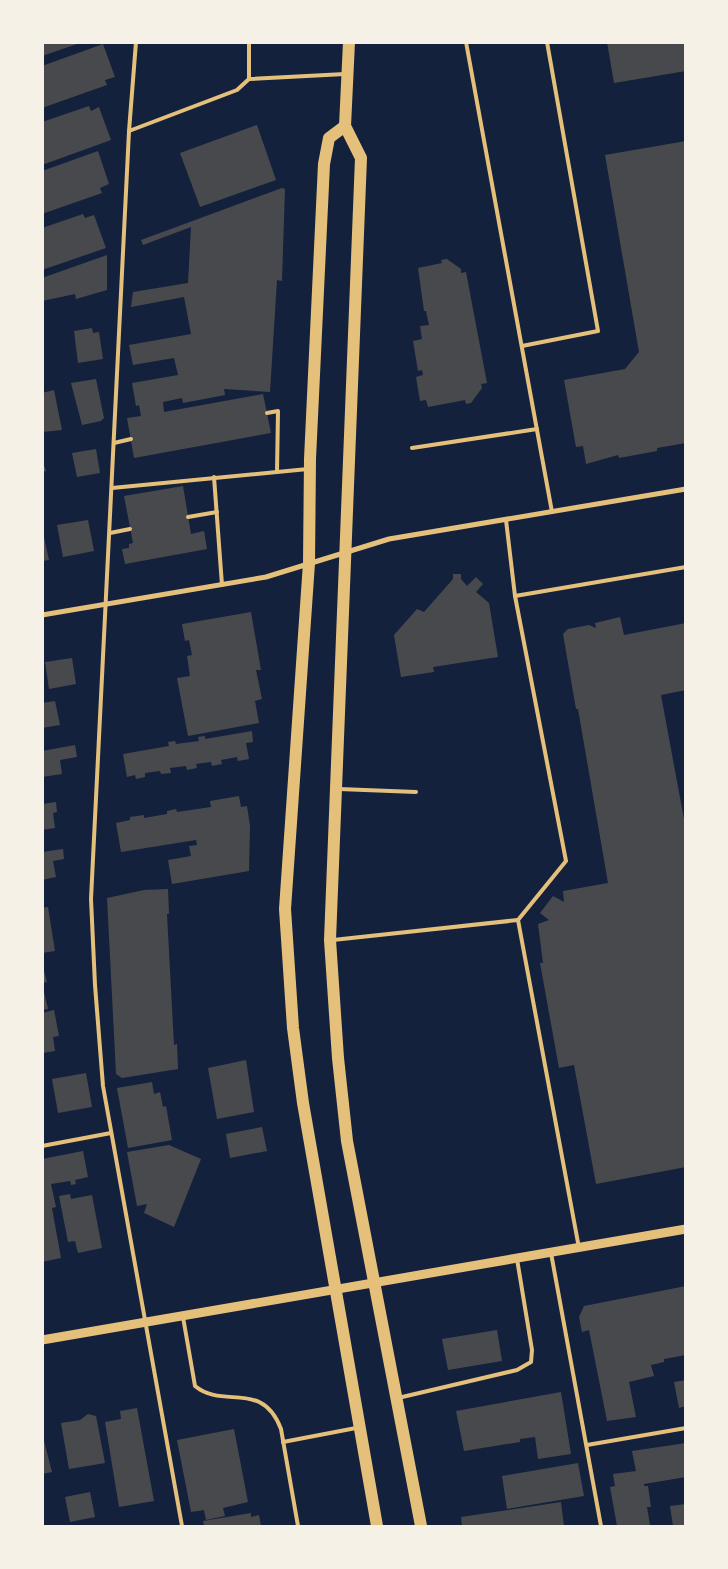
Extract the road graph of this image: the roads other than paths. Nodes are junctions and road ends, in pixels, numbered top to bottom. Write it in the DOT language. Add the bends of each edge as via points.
graph roads {
  1 [pos="136,42"];
  2 [pos="249,42"];
  3 [pos="349,42"];
  4 [pos="466,42"];
  5 [pos="547,42"];
  6 [pos="347,74"];
  7 [pos="249,78"];
  8 [pos="345,126"];
  9 [pos="128,131"];
  10 [pos="522,346"];
  11 [pos="267,413"];
  12 [pos="538,429"];
  13 [pos="131,439"];
  14 [pos="114,443"];
  15 [pos="412,448"];
  16 [pos="311,469"];
  17 [pos="277,472"];
  18 [pos="214,477"];
  19 [pos="112,488"];
  20 [pos="686,490"];
  21 [pos="217,512"];
  22 [pos="552,512"];
  23 [pos="188,518"];
  24 [pos="506,520"];
  25 [pos="130,529"];
  26 [pos="110,533"];
  27 [pos="344,551"];
  28 [pos="309,563"];
  29 [pos="686,567"];
  30 [pos="222,585"];
  31 [pos="515,596"];
  32 [pos="107,604"];
  33 [pos="42,615"];
  34 [pos="335,788"];
  35 [pos="416,792"];
  36 [pos="518,920"];
  37 [pos="330,940"];
  38 [pos="111,1132"];
  39 [pos="42,1146"];
  40 [pos="686,1230"];
  41 [pos="579,1248"];
  42 [pos="551,1253"];
  43 [pos="517,1259"];
  44 [pos="374,1283"];
  45 [pos="337,1290"];
  46 [pos="183,1316"];
  47 [pos="146,1323"];
  48 [pos="42,1340"];
  49 [pos="396,1399"];
  50 [pos="359,1428"];
  51 [pos="686,1428"];
  52 [pos="284,1442"];
  53 [pos="587,1446"];
  54 [pos="176,1526"];
  55 [pos="182,1526"];
  56 [pos="298,1526"];
  57 [pos="377,1526"];
  58 [pos="420,1526"];
  59 [pos="601,1526"];
  1 -- 9 [label="lane"];
  2 -- 7 [label="lane"];
  3 -- 6 [label="main road"];
  4 -- 10 [label="lane"];
  5 -- 10 [label="lane" via="598,331"];
  6 -- 7 [label="lane"];
  6 -- 8 [label="main road"];
  7 -- 9 [label="lane" via="237,90"];
  8 -- 16 [label="main road" via="329,138 324,164"];
  8 -- 27 [label="main road" via="361,158"];
  9 -- 14 [label="lane"];
  10 -- 12 [label="lane"];
  11 -- 17 [label="lane" via="278,411"];
  12 -- 15 [label="lane"];
  12 -- 22 [label="lane"];
  13 -- 14 [label="lane"];
  14 -- 19 [label="lane"];
  16 -- 17 [label="lane"];
  16 -- 28 [label="main road"];
  17 -- 18 [label="lane"];
  18 -- 19 [label="lane"];
  18 -- 21 [label="lane"];
  19 -- 26 [label="lane"];
  20 -- 22 [label="street"];
  21 -- 23 [label="lane"];
  21 -- 30 [label="lane"];
  22 -- 24 [label="street"];
  24 -- 27 [label="street" via="388,539"];
  24 -- 31 [label="lane"];
  25 -- 26 [label="lane"];
  26 -- 32 [label="lane"];
  27 -- 28 [label="street"];
  27 -- 34 [label="main road"];
  28 -- 30 [label="street" via="266,577"];
  28 -- 45 [label="main road" via="285,909 294,1038"];
  29 -- 31 [label="lane"];
  30 -- 32 [label="street"];
  31 -- 36 [label="lane" via="566,861"];
  32 -- 33 [label="street"];
  32 -- 38 [label="lane" via="91,899 94,985 103,1086"];
  34 -- 35 [label="lane"];
  34 -- 37 [label="main road"];
  36 -- 37 [label="lane"];
  36 -- 41 [label="lane"];
  37 -- 44 [label="main road" via="347,1141"];
  38 -- 39 [label="lane"];
  38 -- 47 [label="lane"];
  40 -- 41 [label="street"];
  41 -- 42 [label="street"];
  42 -- 43 [label="street"];
  42 -- 53 [label="lane"];
  43 -- 44 [label="street"];
  43 -- 49 [label="lane" via="532,1350 530,1362 517,1370"];
  44 -- 45 [label="street"];
  44 -- 49 [label="main road"];
  45 -- 46 [label="street"];
  45 -- 50 [label="main road"];
  46 -- 47 [label="street"];
  46 -- 52 [label="lane" via="196,1386 203,1393 267,1405 276,1414"];
  47 -- 48 [label="street"];
  47 -- 55 [label="lane"];
  49 -- 58 [label="main road"];
  50 -- 52 [label="lane"];
  50 -- 57 [label="main road"];
  51 -- 53 [label="lane"];
  52 -- 56 [label="lane"];
  53 -- 59 [label="lane"];
  54 -- 55 [label="lane"];
}
